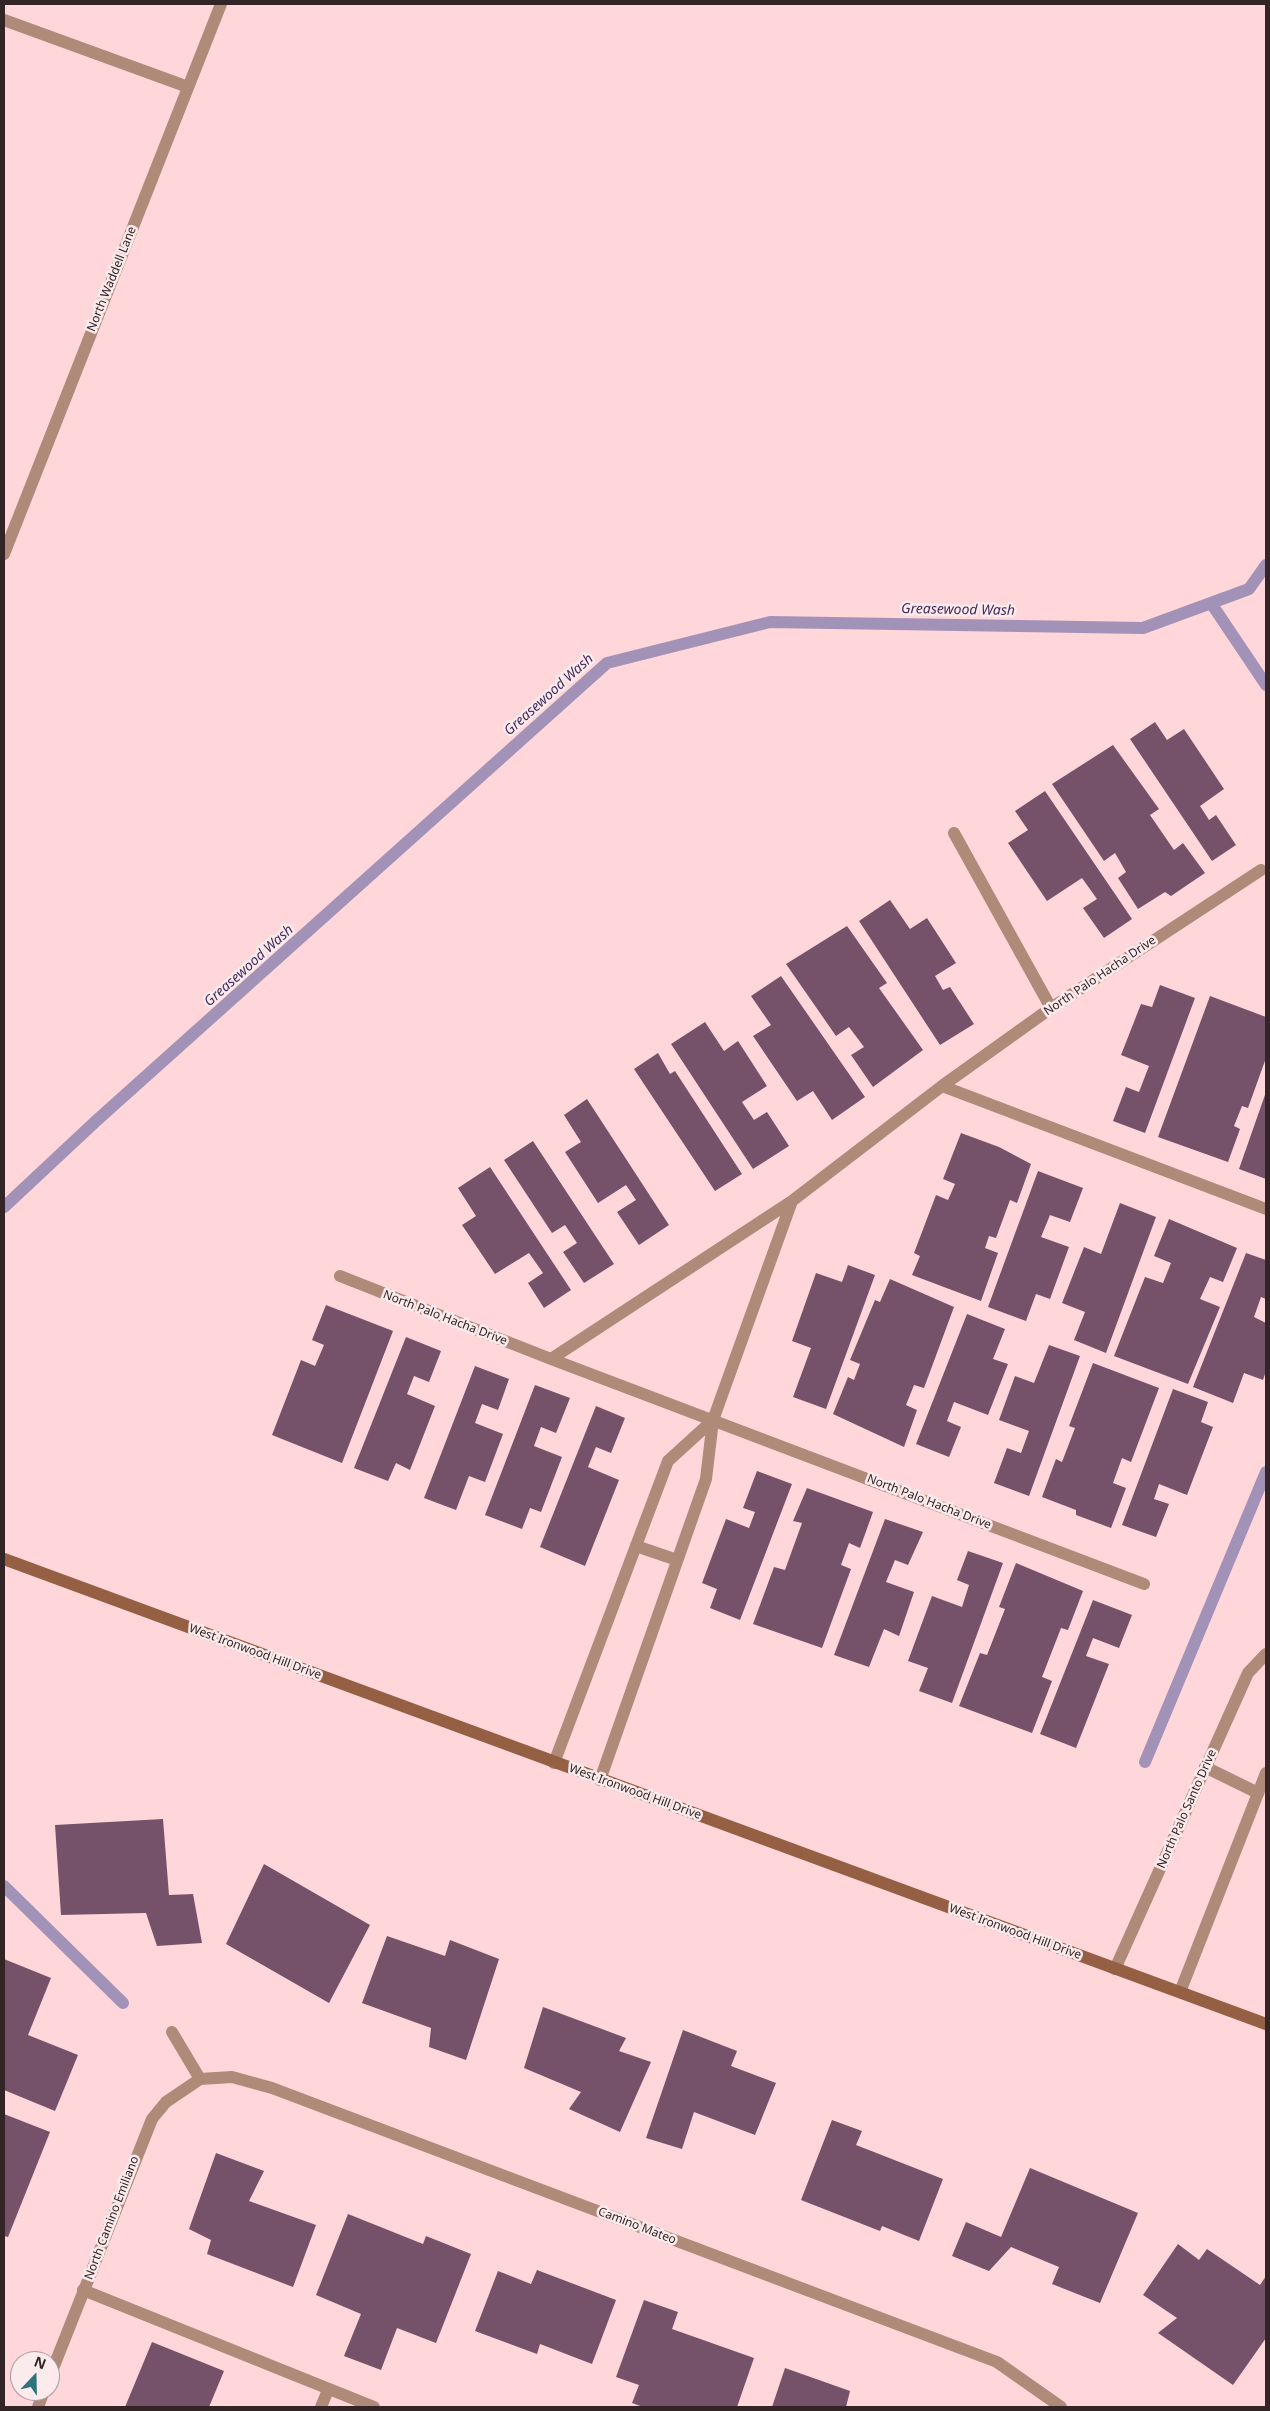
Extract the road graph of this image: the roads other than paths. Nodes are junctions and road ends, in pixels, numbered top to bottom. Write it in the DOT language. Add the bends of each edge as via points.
graph roads {
  1 [pos="221,4"];
  2 [pos="4,20"];
  3 [pos="188,87"];
  4 [pos="4,554"];
  5 [pos="954,833"];
  6 [pos="1261,870"];
  7 [pos="1052,1008"];
  8 [pos="942,1086"];
  9 [pos="792,1201"];
  10 [pos="1266,1209"];
  11 [pos="340,1276"];
  12 [pos="551,1359"];
  13 [pos="713,1420"];
  14 [pos="636,1546"];
  15 [pos="4,1559"];
  16 [pos="677,1560"];
  17 [pos="1144,1584"];
  18 [pos="1266,1654"];
  19 [pos="554,1762"];
  20 [pos="1205,1767"];
  21 [pos="1266,1773"];
  22 [pos="600,1780"];
  23 [pos="1258,1793"];
  24 [pos="1116,1969"];
  25 [pos="1180,1992"];
  26 [pos="1266,2024"];
  27 [pos="172,2032"];
  28 [pos="200,2079"];
  29 [pos="83,2290"];
  30 [pos="60,2351"];
  31 [pos="328,2390"];
  32 [pos="321,2407"];
  33 [pos="374,2407"];
  34 [pos="1061,2407"];
  1 -- 3 [label="street, North Waddell Lane"];
  2 -- 3 [label="street"];
  3 -- 4 [label="street, North Waddell Lane"];
  5 -- 7 [label="street"];
  6 -- 7 [label="street, North Palo Hacha Drive"];
  7 -- 8 [label="street, North Palo Hacha Drive"];
  8 -- 9 [label="street, North Palo Hacha Drive"];
  8 -- 10 [label="street"];
  9 -- 12 [label="street, North Palo Hacha Drive"];
  9 -- 13 [label="street"];
  11 -- 12 [label="street, North Palo Hacha Drive"];
  12 -- 13 [label="street, North Palo Hacha Drive"];
  13 -- 14 [label="street" via="668,1461"];
  13 -- 16 [label="street" via="706,1479"];
  13 -- 17 [label="street, North Palo Hacha Drive"];
  14 -- 16 [label="street"];
  14 -- 19 [label="street"];
  15 -- 19 [label="street, West Ironwood Hill Drive"];
  16 -- 22 [label="street"];
  18 -- 20 [label="street, North Palo Santo Drive" via="1248,1673"];
  19 -- 22 [label="street, West Ironwood Hill Drive"];
  20 -- 23 [label="street"];
  20 -- 24 [label="street, North Palo Santo Drive"];
  21 -- 23 [label="street"];
  22 -- 24 [label="street, West Ironwood Hill Drive"];
  23 -- 25 [label="street"];
  24 -- 25 [label="street, West Ironwood Hill Drive"];
  25 -- 26 [label="street, West Ironwood Hill Drive"];
  27 -- 28 [label="street"];
  28 -- 29 [label="street, North Camino Emiliano" via="166,2102 152,2118"];
  28 -- 34 [label="street, Camino Mateo" via="232,2077 272,2088 997,2362"];
  29 -- 30 [label="street, North Camino Emiliano"];
  29 -- 31 [label="street"];
  31 -- 32 [label="street"];
  31 -- 33 [label="street"];
}
